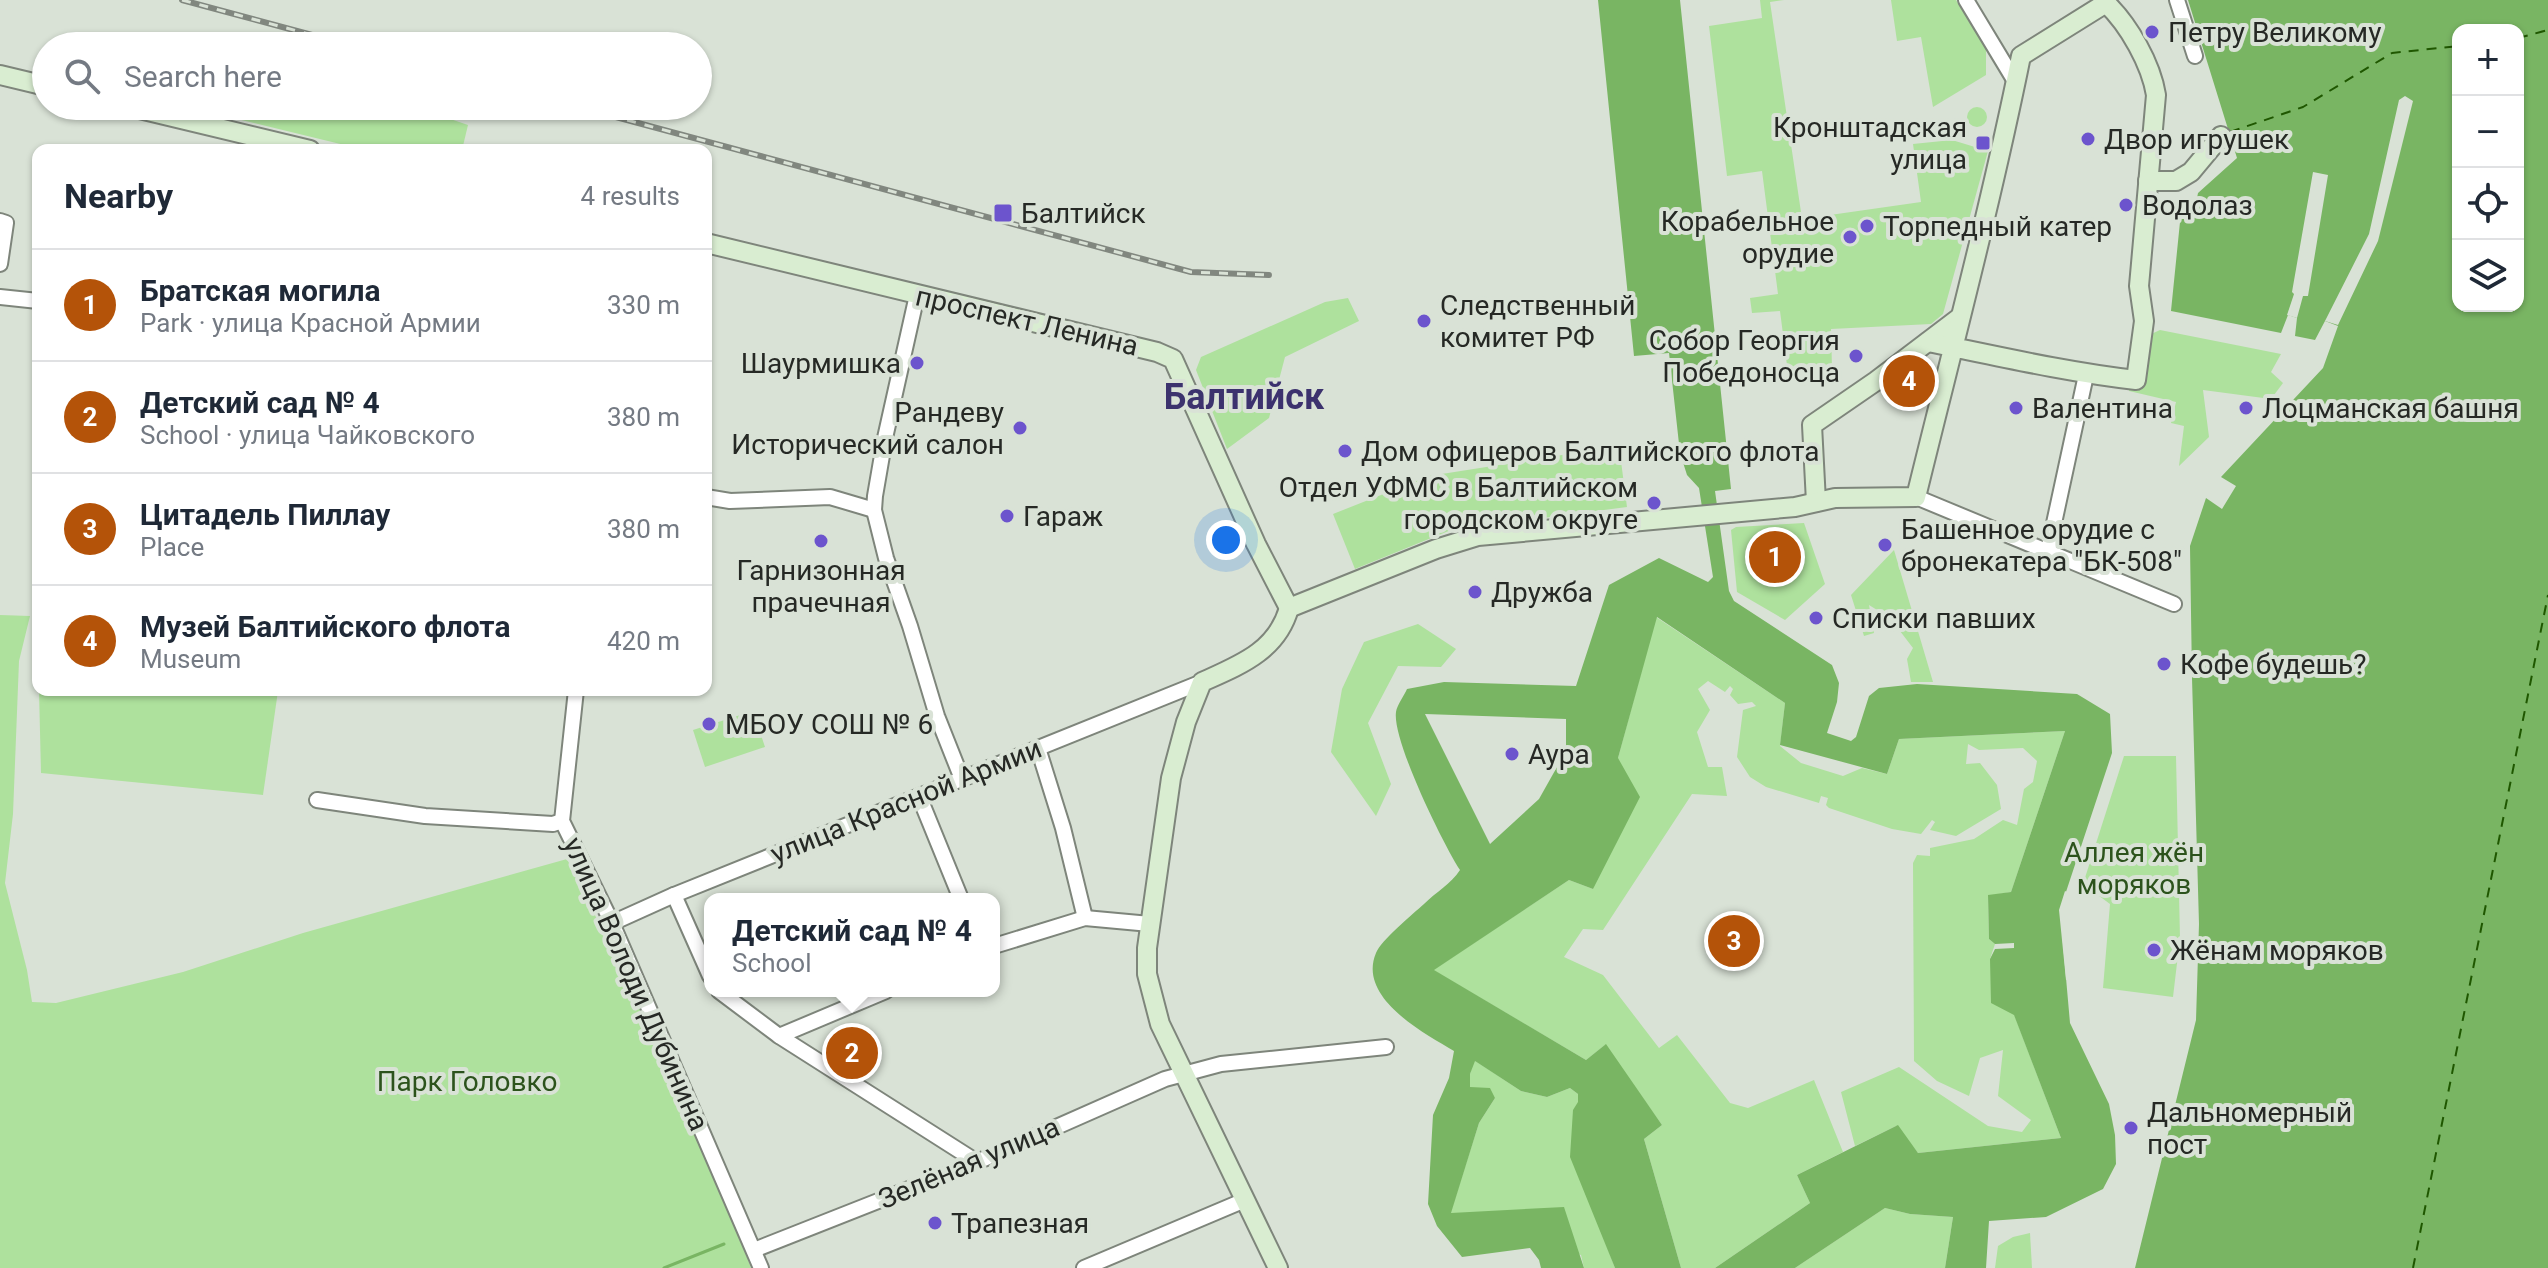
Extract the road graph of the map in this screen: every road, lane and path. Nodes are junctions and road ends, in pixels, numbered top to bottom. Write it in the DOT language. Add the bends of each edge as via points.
graph roads {
  1 [pos="1966,0"];
  2 [pos="2177,0"];
  3 [pos="2107,1"];
  4 [pos="2195,56"];
  5 [pos="0,75"];
  6 [pos="32,83"];
  7 [pos="2016,83"];
  8 [pos="185,120"];
  9 [pos="2221,136"];
  10 [pos="285,144"];
  11 [pos="2148,181"];
  12 [pos="3,222"];
  13 [pos="712,244"];
  14 [pos="0,264"];
  15 [pos="917,295"];
  16 [pos="0,297"];
  17 [pos="32,300"];
  18 [pos="1959,318"];
  19 [pos="1928,342"];
  20 [pos="1952,347"];
  21 [pos="2086,375"];
  22 [pos="1916,497"];
  23 [pos="712,498"];
  24 [pos="1816,502"];
  25 [pos="874,510"];
  26 [pos="2048,551"];
  27 [pos="2174,604"];
  28 [pos="1289,608"];
  29 [pos="1202,682"];
  30 [pos="575,696"];
  31 [pos="1038,748"];
  32 [pos="962,779"];
  33 [pos="919,796"];
  34 [pos="317,800"];
  35 [pos="562,821"];
  36 [pos="959,893"];
  37 [pos="674,895"];
  38 [pos="1085,918"];
  39 [pos="612,923"];
  40 [pos="1150,924"];
  41 [pos="1000,944"];
  42 [pos="704,962"];
  43 [pos="727,997"];
  44 [pos="872,997"];
  45 [pos="779,1036"];
  46 [pos="1386,1047"];
  47 [pos="1184,1074"];
  48 [pos="977,1162"];
  49 [pos="1245,1200"];
  50 [pos="754,1250"];
  51 [pos="761,1268"];
  52 [pos="1084,1268"];
  53 [pos="1278,1268"];
  1 -- 7 [label="street"];
  2 -- 4 [label="street"];
  3 -- 7 [label="street" via="2021,56"];
  3 -- 11 [label="street" via="2152,71 2156,95"];
  5 -- 6 [label="street"];
  7 -- 18 [label="street"];
  8 -- 10 [label="street"];
  9 -- 11 [label="street" via="2191,172 2176,181"];
  11 -- 21 [label="street" via="2139,286 2144,321 2136,380"];
  12 -- 14 [label="street"];
  13 -- 15 [label="street, проспект Ленина"];
  15 -- 25 [label="street"];
  15 -- 28 [label="street, проспект Ленина" via="1173,359"];
  16 -- 17 [label="street"];
  18 -- 19 [label="street"];
  18 -- 20 [label="street"];
  19 -- 20 [label="street"];
  19 -- 24 [label="street" via="1812,425"];
  20 -- 21 [label="street"];
  20 -- 22 [label="street"];
  21 -- 26 [label="street"];
  22 -- 24 [label="street"];
  22 -- 26 [label="street"];
  23 -- 25 [label="street" via="830,497"];
  24 -- 28 [label="street" via="1478,536"];
  25 -- 32 [label="street" via="937,716"];
  26 -- 27 [label="street"];
  28 -- 29 [label="street" via="1265,649"];
  29 -- 31 [label="street, улица Красной Армии"];
  29 -- 40 [label="street" via="1171,778"];
  30 -- 35 [label="street, улица Володи Дубинина"];
  31 -- 32 [label="street, улица Красной Армии"];
  31 -- 38 [label="street"];
  32 -- 33 [label="street, улица Красной Армии"];
  33 -- 36 [label="street"];
  33 -- 37 [label="street, улица Красной Армии"];
  34 -- 35 [label="street" via="425,816"];
  35 -- 39 [label="street, улица Володи Дубинина"];
  37 -- 39 [label="street, улица Красной Армии"];
  37 -- 42 [label="street"];
  38 -- 40 [label="street"];
  38 -- 41 [label="street"];
  39 -- 50 [label="street, улица Володи Дубинина"];
  40 -- 47 [label="street" via="1150,986 1160,1024"];
  43 -- 45 [label="street"];
  44 -- 45 [label="street"];
  45 -- 48 [label="street"];
  46 -- 47 [label="street, Зелёная улица" via="1221,1064"];
  47 -- 48 [label="street, Зелёная улица"];
  47 -- 49 [label="street"];
  48 -- 50 [label="street, Зелёная улица"];
  49 -- 52 [label="street"];
  49 -- 53 [label="street"];
  50 -- 51 [label="street, улица Володи Дубинина"];
}
